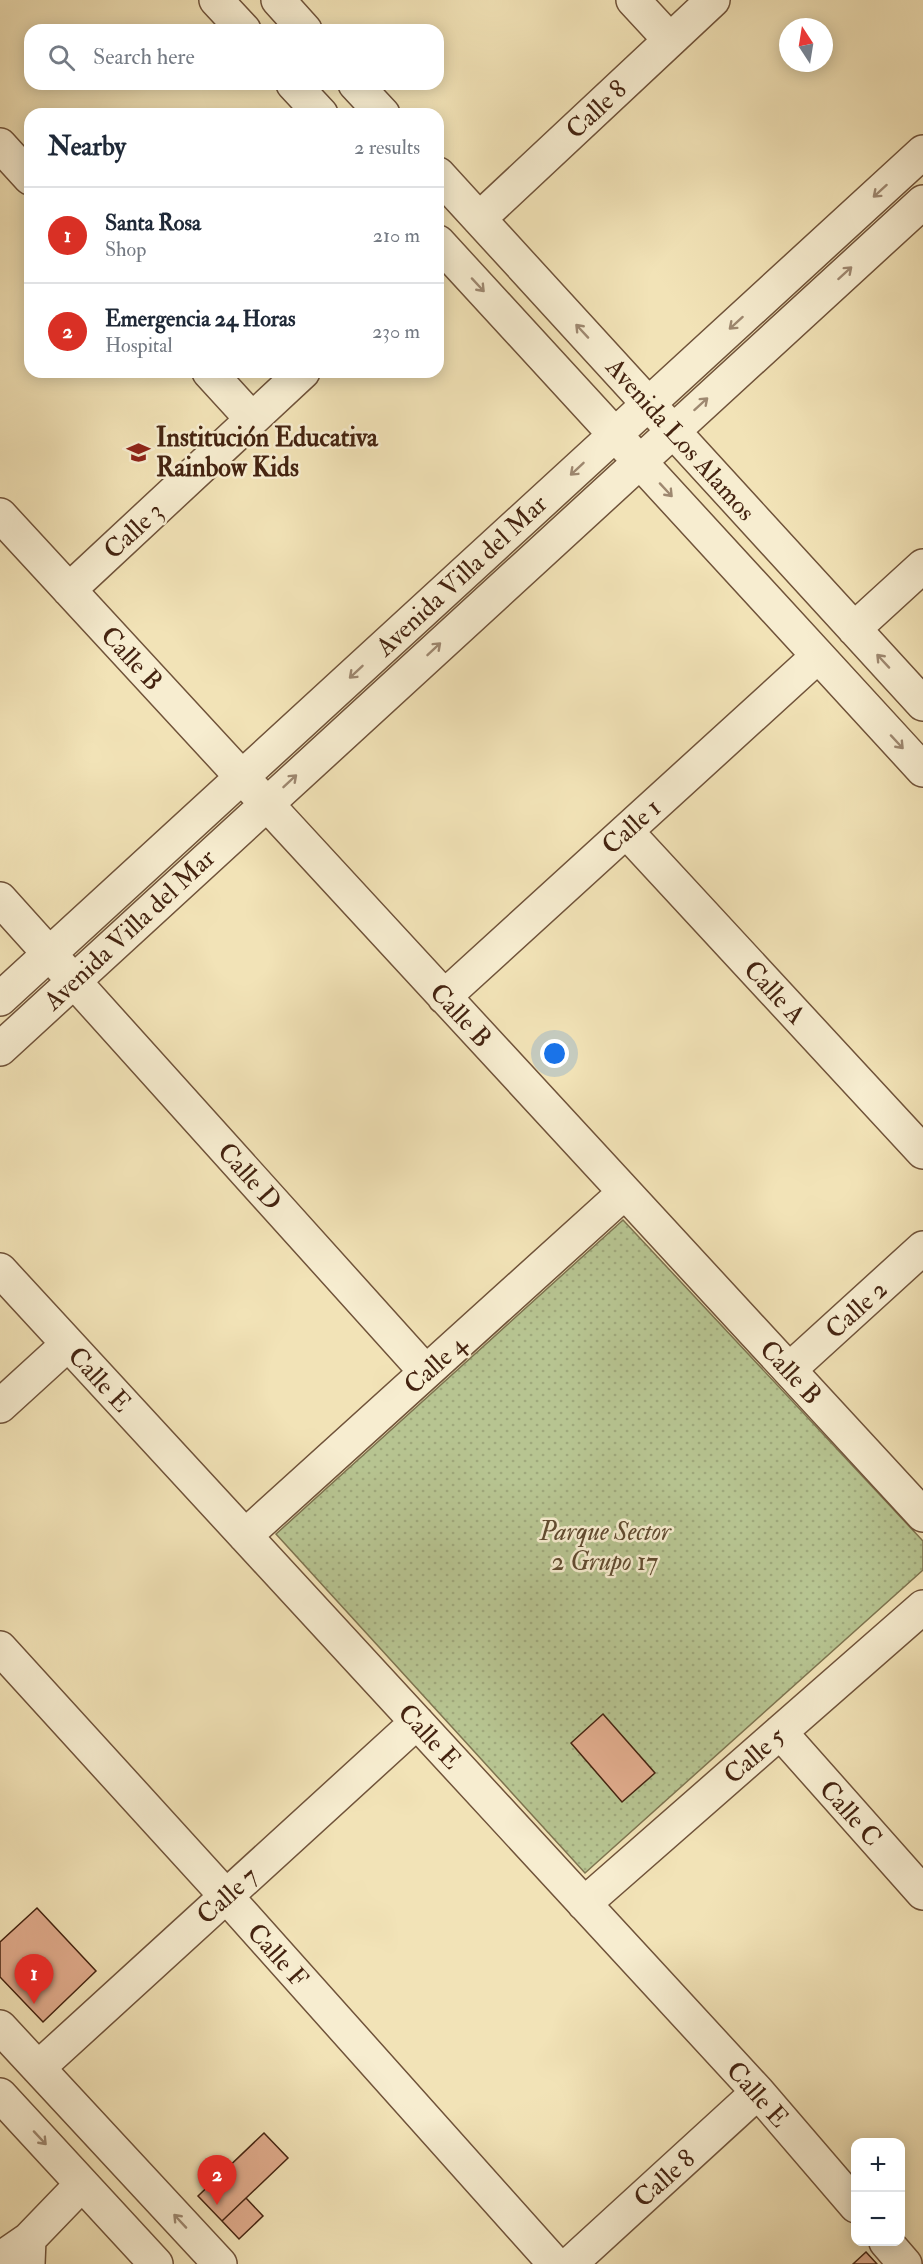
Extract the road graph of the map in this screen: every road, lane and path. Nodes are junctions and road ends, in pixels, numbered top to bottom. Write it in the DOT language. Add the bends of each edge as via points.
graph roads {
  1 [pos="216,0"];
  2 [pos="278,0"];
  3 [pos="633,0"];
  4 [pos="712,0"];
  5 [pos="238,24"];
  6 [pos="300,24"];
  7 [pos="670,40"];
  8 [pos="299,90"];
  9 [pos="360,90"];
  10 [pos="315,108"];
  11 [pos="377,108"];
  12 [pos="0,146"];
  13 [pos="923,152"];
  14 [pos="24,172"];
  15 [pos="444,181"];
  16 [pos="923,202"];
  17 [pos="479,219"];
  18 [pos="444,249"];
  19 [pos="214,378"];
  20 [pos="296,378"];
  21 [pos="648,403"];
  22 [pos="252,419"];
  23 [pos="672,430"];
  24 [pos="615,434"];
  25 [pos="639,461"];
  26 [pos="0,514"];
  27 [pos="923,566"];
  28 [pos="69,590"];
  29 [pos="854,629"];
  30 [pos="818,656"];
  31 [pos="923,704"];
  32 [pos="923,770"];
  33 [pos="242,777"];
  34 [pos="266,803"];
  35 [pos="626,831"];
  36 [pos="0,899"];
  37 [pos="50,953"];
  38 [pos="74,979"];
  39 [pos="444,997"];
  40 [pos="0,999"];
  41 [pos="0,1048"];
  42 [pos="923,1152"];
  43 [pos="625,1192"];
  44 [pos="923,1248"];
  45 [pos="0,1270"];
  46 [pos="68,1344"];
  47 [pos="789,1370"];
  48 [pos="426,1372"];
  49 [pos="0,1406"];
  50 [pos="923,1515"];
  51 [pos="245,1536"];
  52 [pos="923,1607"];
  53 [pos="0,1648"];
  54 [pos="417,1722"];
  55 [pos="780,1732"];
  56 [pos="923,1893"];
  57 [pos="226,1896"];
  58 [pos="584,1904"];
  59 [pos="0,2027"];
  60 [pos="38,2068"];
  61 [pos="758,2092"];
  62 [pos="0,2095"];
  63 [pos="82,2184"];
  64 [pos="851,2201"];
  65 [pos="890,2246"];
  66 [pos="29,2252"];
  67 [pos="0,2259"];
  68 [pos="156,2264"];
  69 [pos="220,2264"];
  70 [pos="555,2264"];
  71 [pos="570,2264"];
  72 [pos="905,2264"];
  1 -- 5 [label="street"];
  2 -- 6 [label="street"];
  3 -- 7 [label="street"];
  4 -- 7 [label="street, Calle 8"];
  7 -- 17 [label="street, Calle 8"];
  8 -- 10 [label="street"];
  9 -- 11 [label="street"];
  12 -- 14 [label="street"];
  13 -- 21 [label="street, Avenida Villa del Mar, one-way"];
  15 -- 17 [label="street, Avenida Los Alamos"];
  23 -- 16 [label="street, Avenida Villa del Mar, one-way"];
  21 -- 17 [label="street, Avenida Los Alamos, one-way"];
  18 -- 24 [label="street, Avenida Los Alamos, one-way"];
  19 -- 22 [label="street"];
  20 -- 22 [label="street, Calle 3"];
  21 -- 23 [label="street, Avenida Los Alamos"];
  21 -- 24 [label="street, Avenida Villa del Mar"];
  22 -- 28 [label="street, Calle 3"];
  23 -- 25 [label="street, Avenida Villa del Mar"];
  23 -- 29 [label="street, Avenida Los Alamos"];
  24 -- 25 [label="street, Avenida Los Alamos"];
  24 -- 33 [label="street, Avenida Villa del Mar, one-way"];
  25 -- 30 [label="street, Avenida Los Alamos, one-way"];
  34 -- 25 [label="street, Avenida Villa del Mar, one-way"];
  26 -- 28 [label="street, Calle B"];
  27 -- 29 [label="street"];
  28 -- 33 [label="street, Calle B"];
  31 -- 29 [label="street, Avenida Los Alamos, one-way"];
  30 -- 32 [label="street, Avenida Los Alamos, one-way"];
  30 -- 35 [label="street, Calle 1"];
  33 -- 34 [label="street, Calle B"];
  33 -- 37 [label="street, Avenida Villa del Mar"];
  34 -- 38 [label="street, Avenida Villa del Mar"];
  34 -- 39 [label="street, Calle B"];
  35 -- 39 [label="street, Calle 1"];
  35 -- 42 [label="street, Calle A"];
  36 -- 37 [label="street"];
  37 -- 38 [label="street"];
  37 -- 40 [label="street, Avenida Villa del Mar"];
  38 -- 41 [label="street, Avenida Villa del Mar"];
  38 -- 48 [label="street, Calle D"];
  39 -- 43 [label="street, Calle B"];
  43 -- 47 [label="street, Calle B"];
  43 -- 48 [label="street, Calle 4"];
  44 -- 47 [label="street, Calle 2"];
  45 -- 46 [label="street, Calle E"];
  46 -- 49 [label="street"];
  46 -- 51 [label="street, Calle E"];
  47 -- 50 [label="street, Calle B"];
  48 -- 51 [label="street, Calle 4"];
  51 -- 54 [label="street, Calle E"];
  52 -- 55 [label="street, Calle 5"];
  53 -- 57 [label="street, Calle F"];
  54 -- 57 [label="street, Calle 7"];
  54 -- 58 [label="street, Calle E"];
  55 -- 56 [label="street, Calle C"];
  55 -- 58 [label="street, Calle 5"];
  57 -- 60 [label="street, Calle 7"];
  57 -- 70 [label="street, Calle F"];
  58 -- 61 [label="street, Calle E"];
  59 -- 60 [label="street"];
  69 -- 60 [label="street, one-way"];
  61 -- 64 [label="street, Calle E"];
  61 -- 71 [label="street, Calle 8"];
  62 -- 63 [label="street, one-way"];
  63 -- 66 [label="street"];
  63 -- 68 [label="street"];
  65 -- 72 [label="street"];
  66 -- 67 [label="street"];
}
